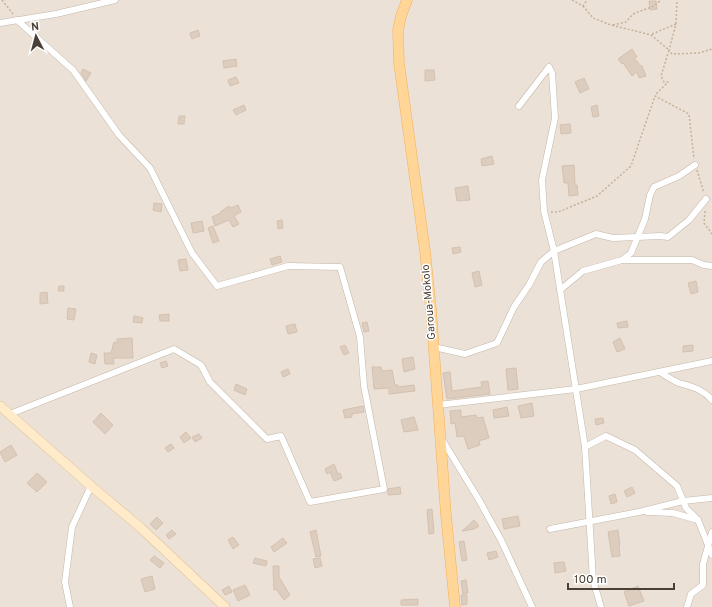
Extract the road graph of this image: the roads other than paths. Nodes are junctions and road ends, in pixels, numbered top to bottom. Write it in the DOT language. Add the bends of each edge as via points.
graph roads {
  1 [pos="116,0"];
  2 [pos="407,0"];
  3 [pos="17,20"];
  4 [pos="0,23"];
  5 [pos="519,106"];
  6 [pos="695,165"];
  7 [pos="706,199"];
  8 [pos="638,237"];
  9 [pos="554,251"];
  10 [pos="622,260"];
  11 [pos="712,266"];
  12 [pos="560,290"];
  13 [pos="434,347"];
  14 [pos="712,361"];
  15 [pos="660,372"];
  16 [pos="576,389"];
  17 [pos="712,400"];
  18 [pos="438,405"];
  19 [pos="0,406"];
  20 [pos="10,414"];
  21 [pos="440,437"];
  22 [pos="585,447"];
  23 [pos="91,486"];
  24 [pos="712,498"];
  25 [pos="683,501"];
  26 [pos="639,512"];
  27 [pos="698,520"];
  28 [pos="590,521"];
  29 [pos="550,529"];
  30 [pos="712,532"];
  31 [pos="708,545"];
  32 [pos="712,555"];
  33 [pos="70,607"];
  34 [pos="225,607"];
  35 [pos="455,607"];
  36 [pos="532,607"];
  37 [pos="601,607"];
  38 [pos="687,607"];
  1 -- 3 [label="street"];
  2 -- 13 [label="main road, Garoua-Mokolo" via="400,16 398,62 425,251"];
  3 -- 4 [label="street"];
  3 -- 20 [label="street" via="73,70 119,135 150,168 192,253 217,286 288,266 340,267 360,338 364,386 384,489 310,502 281,436 267,439 210,382 201,365 174,349"];
  5 -- 9 [label="street" via="549,66 552,73 555,118 542,180 544,211"];
  6 -- 8 [label="street" via="679,176 654,187"];
  7 -- 8 [label="street" via="690,220 668,237"];
  8 -- 9 [label="street" via="613,238 596,234"];
  8 -- 10 [label="street" via="630,253"];
  9 -- 12 [label="street"];
  9 -- 13 [label="street" via="541,262 529,286 514,307 497,343 465,354"];
  10 -- 11 [label="street" via="692,260"];
  10 -- 12 [label="street" via="583,271"];
  12 -- 16 [label="street"];
  13 -- 18 [label="main road, Garoua-Mokolo"];
  14 -- 15 [label="street"];
  15 -- 16 [label="street"];
  15 -- 17 [label="street" via="692,386"];
  16 -- 18 [label="street"];
  16 -- 22 [label="street"];
  18 -- 21 [label="main road, Garoua-Mokolo"];
  19 -- 20 [label="main road"];
  20 -- 23 [label="main road"];
  21 -- 35 [label="main road, Garoua-Mokolo"];
  21 -- 36 [label="street" via="501,540"];
  22 -- 25 [label="street" via="606,436 635,450 677,486"];
  22 -- 28 [label="street"];
  23 -- 33 [label="street" via="72,527 65,582"];
  23 -- 34 [label="main road" via="141,528"];
  24 -- 25 [label="street"];
  25 -- 26 [label="street"];
  25 -- 27 [label="street"];
  26 -- 27 [label="street" via="673,513"];
  26 -- 28 [label="street"];
  27 -- 31 [label="street"];
  28 -- 29 [label="street"];
  28 -- 37 [label="street" via="593,580"];
  30 -- 31 [label="street"];
  31 -- 32 [label="street"];
  31 -- 38 [label="street" via="703,564 703,585 691,594"];
}
